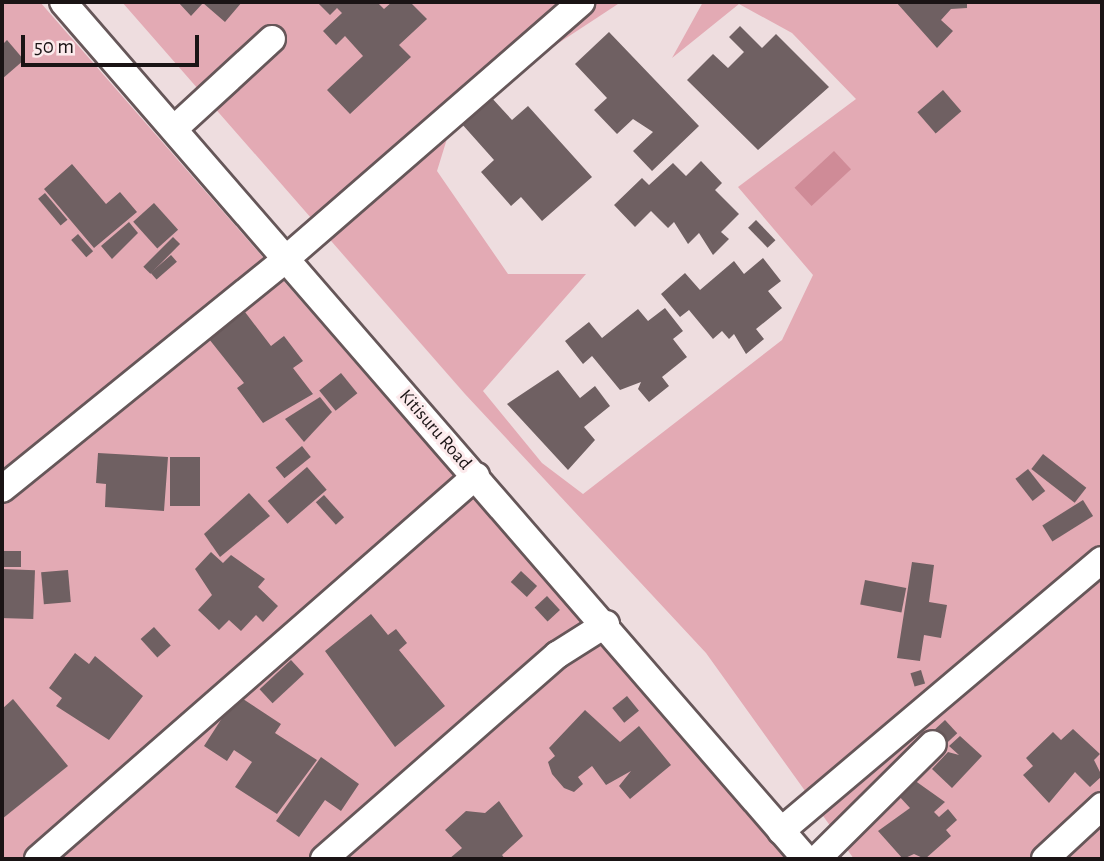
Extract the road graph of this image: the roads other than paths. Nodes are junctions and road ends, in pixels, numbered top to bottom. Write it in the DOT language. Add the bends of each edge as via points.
graph roads {
  1 [pos="63,2"];
  2 [pos="581,2"];
  3 [pos="272,38"];
  4 [pos="174,129"];
  5 [pos="288,258"];
  6 [pos="476,476"];
  7 [pos="2,489"];
  8 [pos="1102,560"];
  9 [pos="606,624"];
  10 [pos="933,744"];
  11 [pos="1102,806"];
  12 [pos="797,851"];
  13 [pos="38,859"];
  14 [pos="324,859"];
  15 [pos="1045,859"];
  1 -- 4 [label="street, Kitisuru Road"];
  2 -- 5 [label="street"];
  3 -- 4 [label="street"];
  4 -- 5 [label="street, Kitisuru Road"];
  5 -- 6 [label="street, Kitisuru Road"];
  5 -- 7 [label="street"];
  6 -- 9 [label="street, Kitisuru Road"];
  6 -- 13 [label="street"];
  8 -- 12 [label="street"];
  9 -- 12 [label="street, Kitisuru Road"];
  9 -- 14 [label="street" via="557,655"];
  10 -- 12 [label="street"];
  11 -- 15 [label="street"];
}
